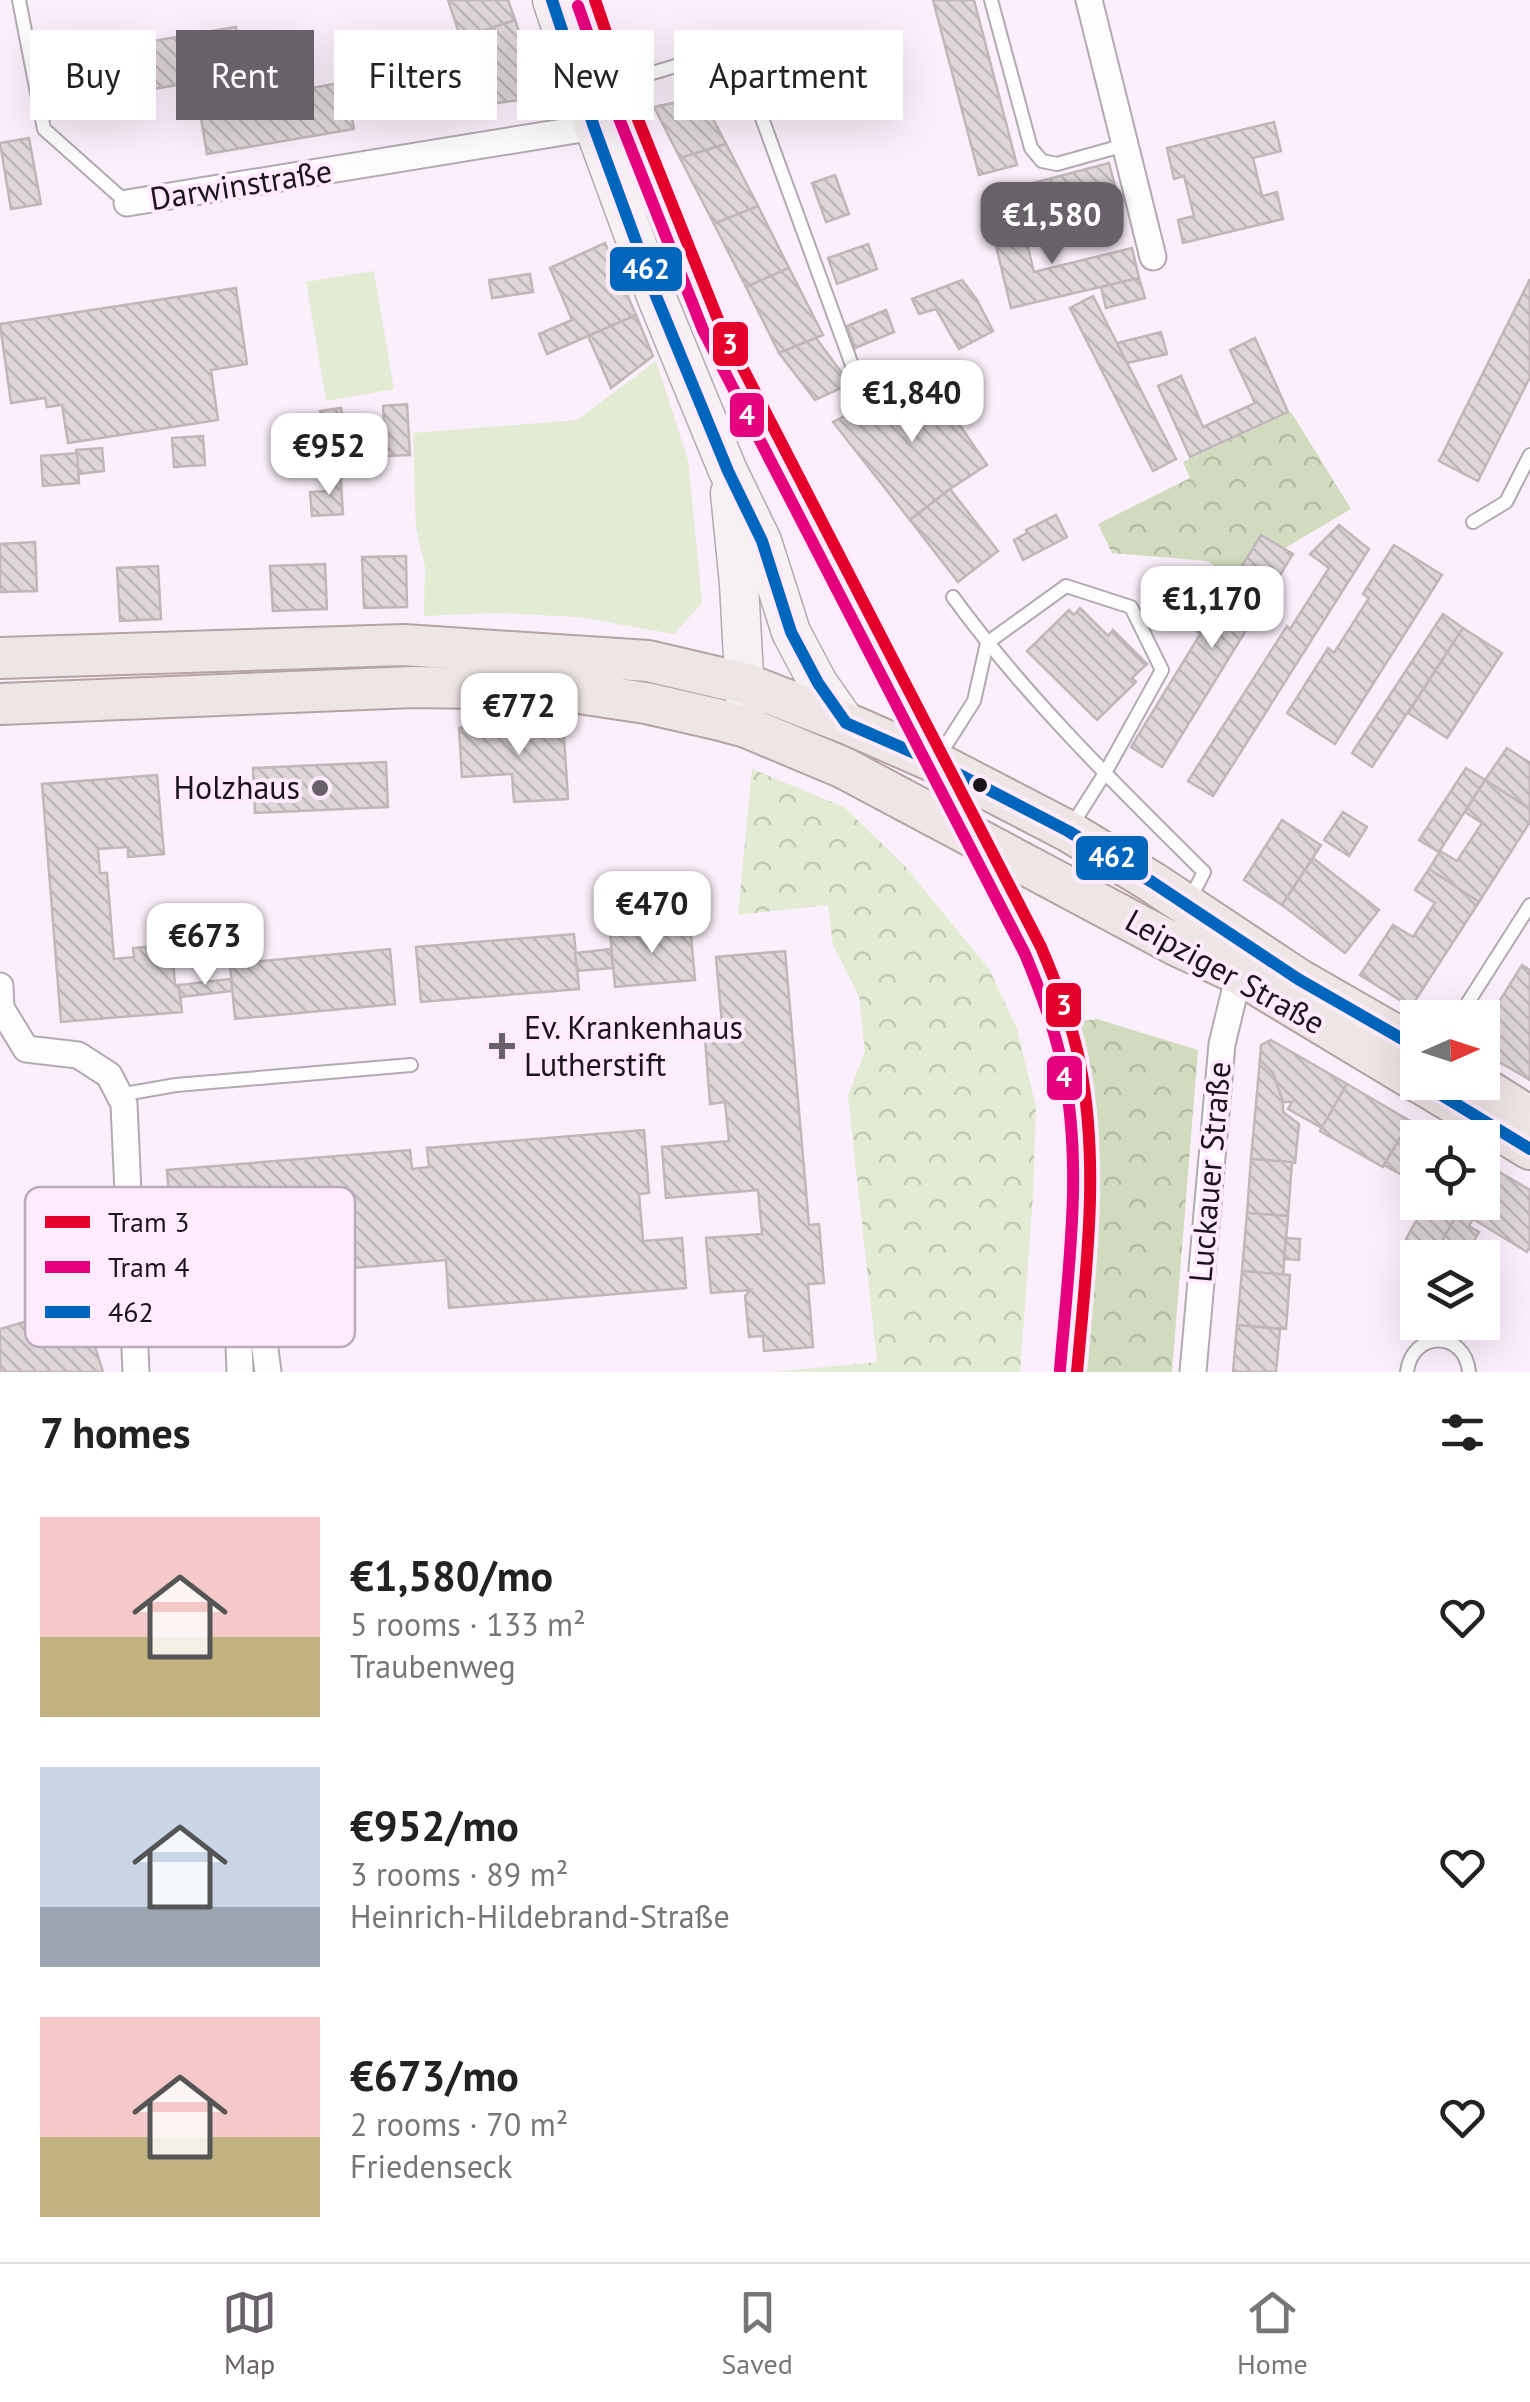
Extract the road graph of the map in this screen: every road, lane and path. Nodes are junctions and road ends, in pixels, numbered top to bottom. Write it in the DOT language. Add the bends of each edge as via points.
graph roads {
  1 [pos="19,0"];
  2 [pos="552,0"];
  3 [pos="991,0"];
  4 [pos="1089,0"];
  5 [pos="562,30"];
  6 [pos="654,82"];
  7 [pos="544,120"];
  8 [pos="592,120"];
  9 [pos="1125,145"];
  10 [pos="127,204"];
  11 [pos="1154,256"];
  12 [pos="856,376"];
  13 [pos="1530,455"];
  14 [pos="728,471"];
  15 [pos="1473,522"];
  16 [pos="953,597"];
  17 [pos="987,643"];
  18 [pos="0,658"];
  19 [pos="746,684"];
  20 [pos="0,704"];
  21 [pos="846,723"];
  22 [pos="746,727"];
  23 [pos="935,762"];
  24 [pos="1105,773"];
  25 [pos="1068,831"];
  26 [pos="1530,905"];
  27 [pos="1188,906"];
  28 [pos="1238,974"];
  29 [pos="0,986"];
  30 [pos="1469,1000"];
  31 [pos="1400,1038"];
  32 [pos="411,1065"];
  33 [pos="1400,1071"];
  34 [pos="119,1095"];
  35 [pos="1500,1098"];
  36 [pos="1448,1100"];
  37 [pos="1530,1117"];
  38 [pos="1530,1149"];
  39 [pos="128,1187"];
  40 [pos="135,1347"];
  41 [pos="239,1347"];
  42 [pos="265,1347"];
  43 [pos="136,1372"];
  44 [pos="240,1372"];
  45 [pos="268,1372"];
  46 [pos="1192,1372"];
  47 [pos="1407,1372"];
  48 [pos="1469,1372"];
  1 -- 10 [label="lane, Darwinstraße" via="44,129"];
  2 -- 5 [label="street"];
  3 -- 9 [label="lane" via="1031,148 1042,161 1057,164"];
  4 -- 9 [label="street"];
  6 -- 12 [label="lane" via="722,52 736,57"];
  7 -- 10 [label="street, Darwinstraße"];
  8 -- 14 [label="street"];
  9 -- 11 [label="street"];
  13 -- 15 [label="lane" via="1506,502"];
  14 -- 19 [label="street"];
  14 -- 21 [label="street" via="762,540 792,632"];
  16 -- 17 [label="lane"];
  17 -- 23 [label="lane" via="974,701"];
  17 -- 24 [label="lane"];
  17 -- 24 [label="lane" via="1066,586 1131,607 1162,670"];
  18 -- 19 [label="main road, Leipziger Straße" via="404,645 648,661"];
  19 -- 21 [label="main road, Leipziger Straße"];
  19 -- 22 [label="street"];
  20 -- 22 [label="main road, Leipziger Straße" via="414,687 552,689"];
  21 -- 23 [label="main road, Leipziger Straße"];
  22 -- 28 [label="main road, Leipziger Straße" via="844,768"];
  23 -- 25 [label="main road, Leipziger Straße"];
  24 -- 25 [label="lane"];
  24 -- 27 [label="lane" via="1204,872"];
  25 -- 27 [label="main road, Leipziger Straße"];
  26 -- 30 [label="lane"];
  27 -- 31 [label="main road, Leipziger Straße"];
  28 -- 33 [label="main road, Leipziger Straße"];
  28 -- 46 [label="street, Luckauer Straße" via="1222,1044"];
  29 -- 34 [label="street" via="1,1008 26,1048 78,1055 109,1075"];
  32 -- 34 [label="lane"];
  34 -- 39 [label="street"];
  35 -- 37 [label="main road"];
  36 -- 38 [label="main road, Leipziger Straße"];
  40 -- 43 [label="street"];
  41 -- 44 [label="street"];
  42 -- 45 [label="street"];
  47 -- 48 [label="lane" via="1414,1351 1441,1340 1459,1348"];
}
